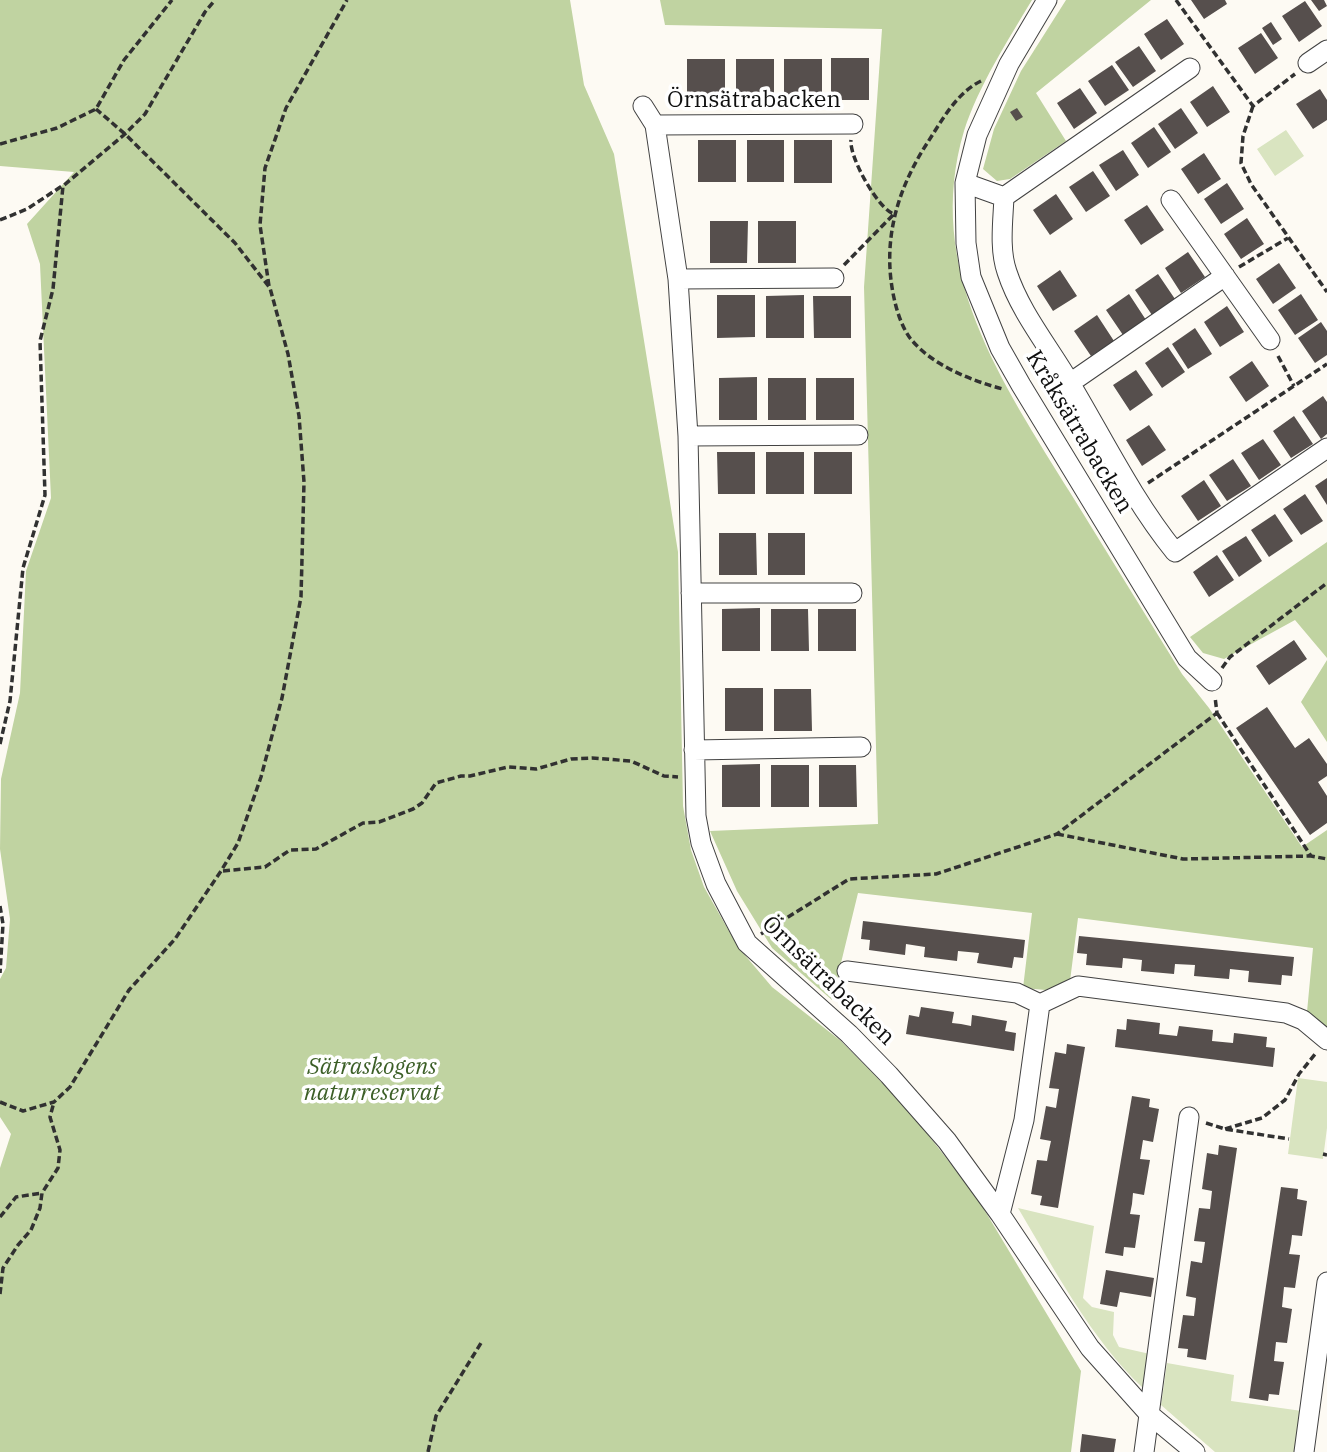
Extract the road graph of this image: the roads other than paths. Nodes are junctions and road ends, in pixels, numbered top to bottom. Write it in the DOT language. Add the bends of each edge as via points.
graph roads {
  1 [pos="1047,0"];
  2 [pos="1327,50"];
  3 [pos="1308,63"];
  4 [pos="1190,68"];
  5 [pos="643,106"];
  6 [pos="853,124"];
  7 [pos="655,125"];
  8 [pos="965,183"];
  9 [pos="1004,197"];
  10 [pos="1171,200"];
  11 [pos="1225,276"];
  12 [pos="834,278"];
  13 [pos="678,279"];
  14 [pos="1270,340"];
  15 [pos="1070,383"];
  16 [pos="858,435"];
  17 [pos="688,436"];
  18 [pos="1327,449"];
  19 [pos="691,593"];
  20 [pos="852,593"];
  21 [pos="1212,681"];
  22 [pos="861,747"];
  23 [pos="694,750"];
  24 [pos="846,971"];
  25 [pos="1040,1004"];
  26 [pos="1326,1039"];
  27 [pos="1189,1117"];
  28 [pos="1000,1214"];
  29 [pos="1327,1282"];
  30 [pos="1149,1413"];
  31 [pos="1144,1452"];
  32 [pos="1195,1452"];
  33 [pos="1304,1452"];
  1 -- 8 [label="street, Kråksätrabacken" via="976,135"];
  2 -- 3 [label="street"];
  4 -- 9 [label="street"];
  5 -- 7 [label="street, Örnsätrabacken"];
  6 -- 7 [label="street, Örnsätrabacken"];
  7 -- 13 [label="street, Örnsätrabacken"];
  8 -- 9 [label="street"];
  8 -- 21 [label="street, Kråksätrabacken" via="971,277 1000,348 1187,658"];
  9 -- 15 [label="street, Kråksätrabacken" via="1006,270 1021,304"];
  10 -- 11 [label="street"];
  11 -- 14 [label="street"];
  11 -- 15 [label="street, Kråksätrabacken"];
  12 -- 13 [label="street"];
  13 -- 17 [label="street, Örnsätrabacken"];
  15 -- 18 [label="street, Kråksätrabacken" via="1133,493 1175,552"];
  16 -- 17 [label="street"];
  17 -- 19 [label="street, Örnsätrabacken"];
  19 -- 20 [label="street"];
  19 -- 23 [label="street, Örnsätrabacken"];
  22 -- 23 [label="street"];
  23 -- 28 [label="street, Örnsätrabacken" via="701,843 716,884 747,943 889,1075 947,1141"];
  24 -- 25 [label="street, Örnsätrabacken" via="1017,993"];
  25 -- 26 [label="street" via="1078,986 1286,1013"];
  25 -- 28 [label="street" via="1024,1120"];
  27 -- 30 [label="street"];
  28 -- 30 [label="street, Örnsätrabacken" via="1090,1348"];
  29 -- 33 [label="street"];
  30 -- 31 [label="street"];
  30 -- 32 [label="street, Örnsätrabacken"];
}
